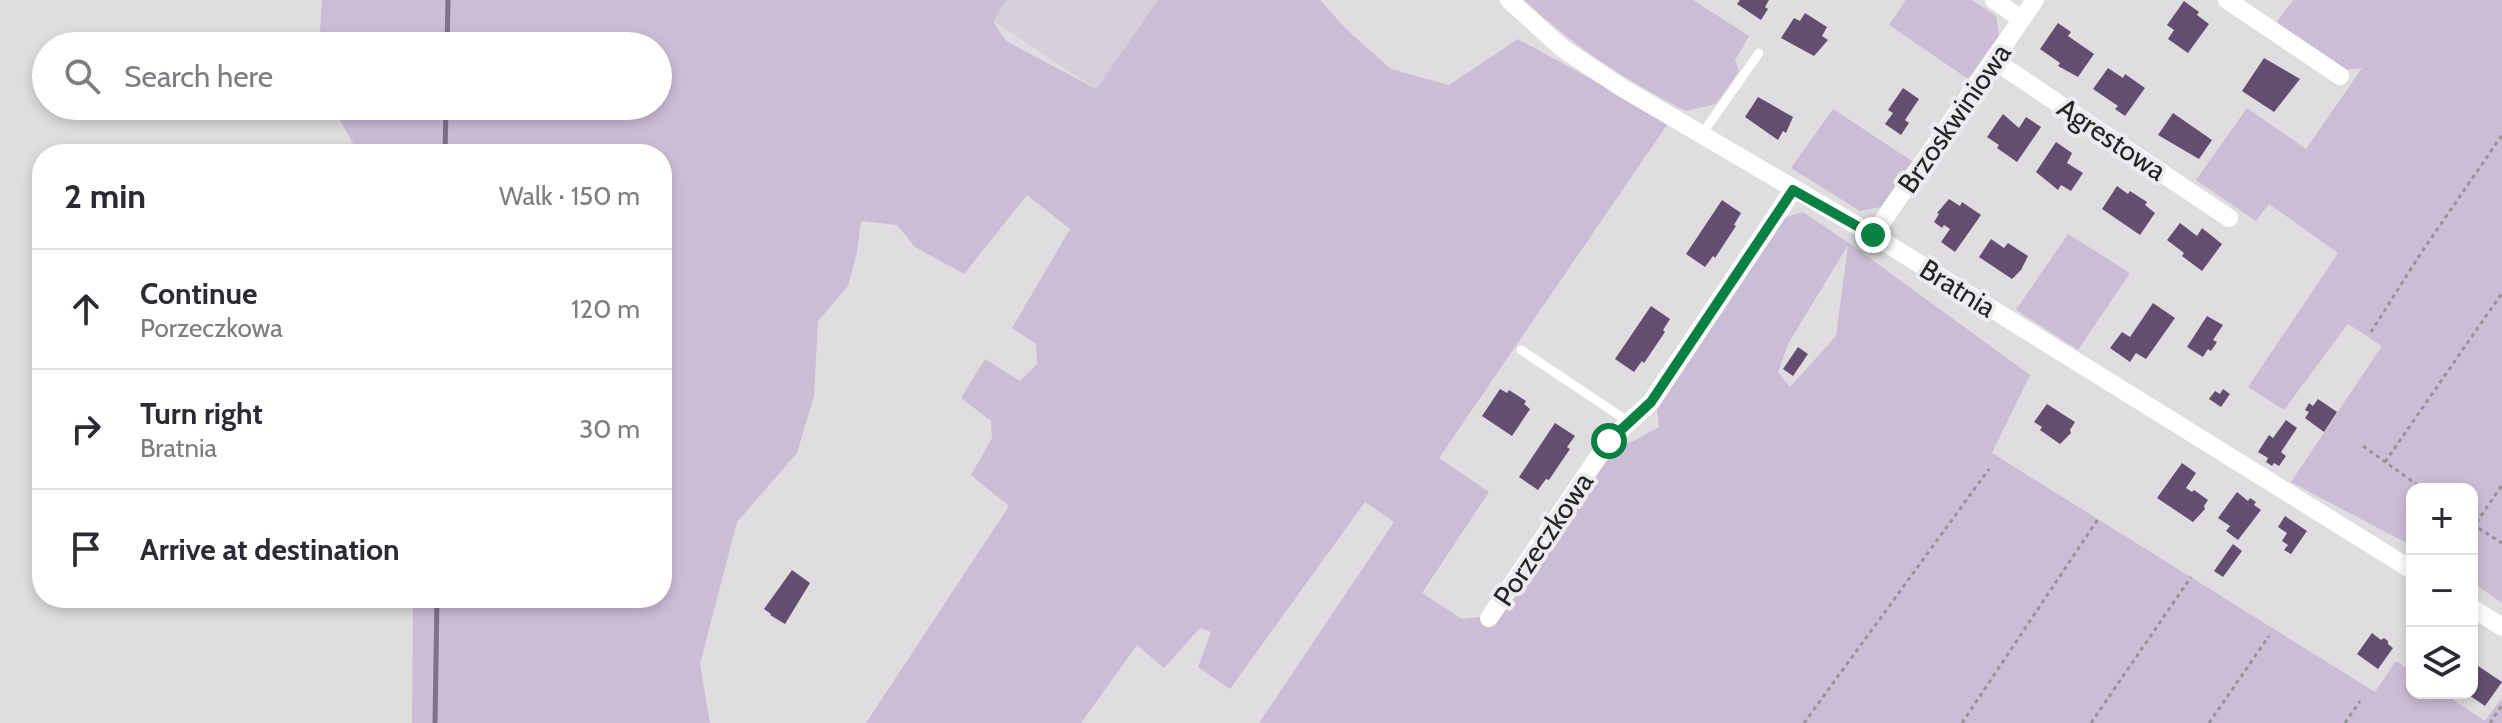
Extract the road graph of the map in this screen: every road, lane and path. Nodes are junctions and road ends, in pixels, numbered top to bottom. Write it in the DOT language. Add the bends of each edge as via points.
graph roads {
  1 [pos="1509,0"];
  2 [pos="1994,0"];
  3 [pos="2035,0"];
  4 [pos="2227,0"];
  5 [pos="2021,19"];
  6 [pos="1759,53"];
  7 [pos="1995,61"];
  8 [pos="2340,76"];
  9 [pos="1702,134"];
  10 [pos="2502,135"];
  11 [pos="1793,190"];
  12 [pos="2229,218"];
  13 [pos="1873,235"];
  14 [pos="2502,293"];
  15 [pos="2371,332"];
  16 [pos="1521,350"];
  17 [pos="1629,422"];
  18 [pos="2363,446"];
  19 [pos="2385,462"];
  20 [pos="1989,469"];
  21 [pos="2415,483"];
  22 [pos="2502,485"];
  23 [pos="2098,519"];
  24 [pos="2478,519"];
  25 [pos="2478,529"];
  26 [pos="2502,543"];
  27 [pos="2406,566"];
  28 [pos="2191,577"];
  29 [pos="2478,612"];
  30 [pos="1489,618"];
  31 [pos="2502,627"];
  32 [pos="2269,636"];
  33 [pos="2360,701"];
  34 [pos="2502,705"];
  35 [pos="1804,723"];
  36 [pos="1962,723"];
  37 [pos="2091,723"];
  38 [pos="2209,723"];
  39 [pos="2345,723"];
  40 [pos="2490,723"];
  1 -- 9 [label="street, Bratnia" via="1562,48"];
  2 -- 5 [label="street"];
  3 -- 5 [label="street, Brzoskwiniowa"];
  4 -- 8 [label="street"];
  5 -- 7 [label="street, Brzoskwiniowa"];
  6 -- 9 [label="lane"];
  7 -- 12 [label="street, Agrestowa"];
  7 -- 13 [label="street, Brzoskwiniowa"];
  9 -- 11 [label="street, Bratnia"];
  10 -- 15 [label="path"];
  11 -- 13 [label="street, Bratnia"];
  11 -- 17 [label="street, Porzeczkowa" via="1651,402"];
  13 -- 27 [label="street, Bratnia"];
  14 -- 19 [label="path"];
  16 -- 17 [label="lane"];
  17 -- 30 [label="street, Porzeczkowa" via="1609,441"];
  18 -- 19 [label="path"];
  19 -- 21 [label="path"];
  20 -- 35 [label="path"];
  22 -- 24 [label="path"];
  23 -- 36 [label="path"];
  25 -- 26 [label="path"];
  28 -- 37 [label="path"];
  29 -- 31 [label="street"];
  32 -- 38 [label="path"];
  33 -- 39 [label="path"];
  34 -- 40 [label="path"];
}
